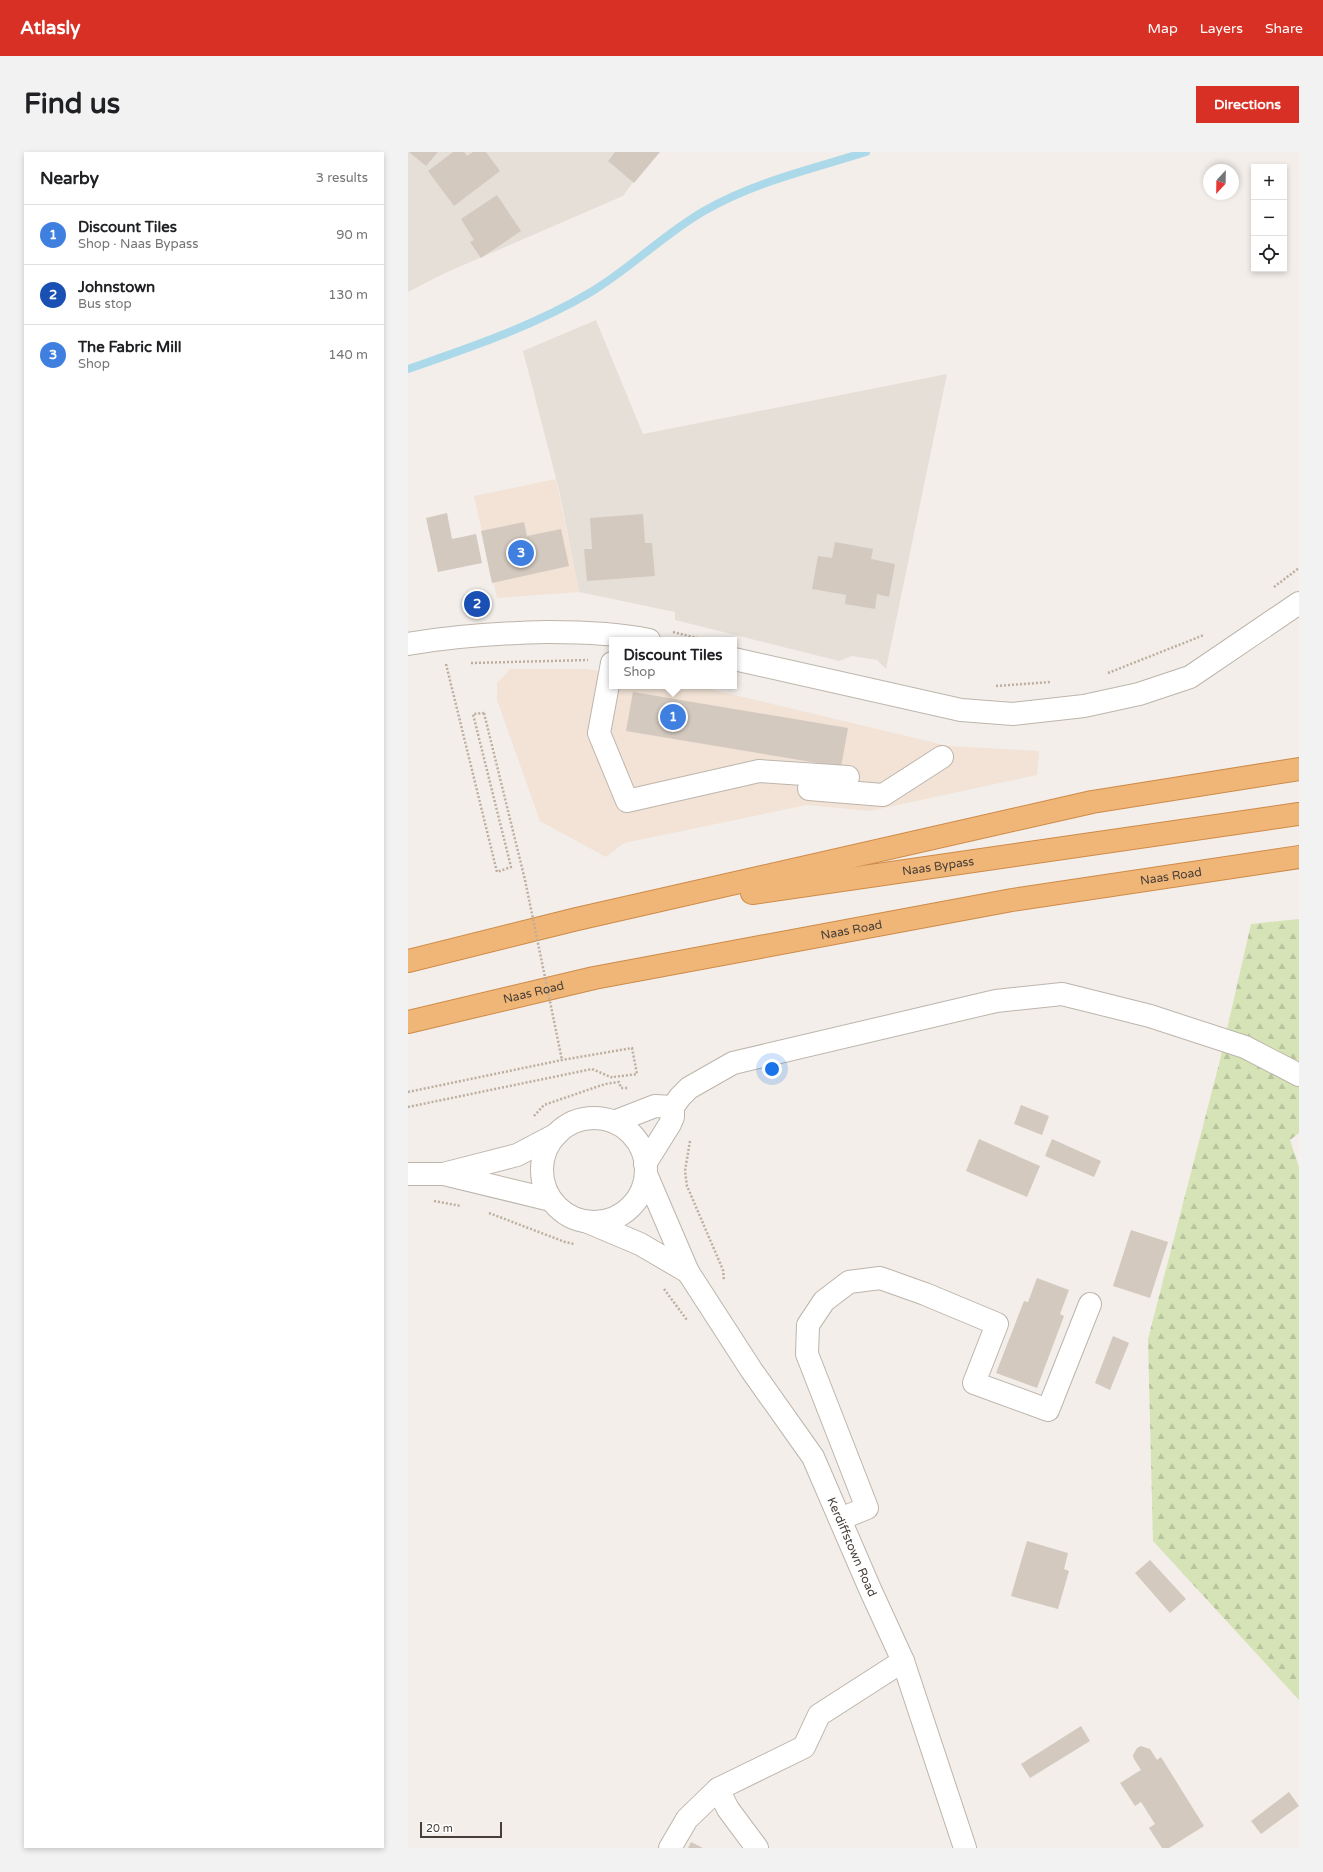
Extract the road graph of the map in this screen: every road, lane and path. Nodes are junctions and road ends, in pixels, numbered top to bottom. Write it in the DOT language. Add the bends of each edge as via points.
graph roads {
  1 [pos="1299,568"];
  2 [pos="1272,588"];
  3 [pos="1299,603"];
  4 [pos="1210,631"];
  5 [pos="610,637"];
  6 [pos="440,638"];
  7 [pos="408,644"];
  8 [pos="737,660"];
  9 [pos="604,661"];
  10 [pos="470,663"];
  11 [pos="446,664"];
  12 [pos="454,664"];
  13 [pos="438,665"];
  14 [pos="1106,674"];
  15 [pos="1053,682"];
  16 [pos="990,686"];
  17 [pos="942,757"];
  18 [pos="1299,769"];
  19 [pos="769,772"];
  20 [pos="848,777"];
  21 [pos="1299,814"];
  22 [pos="1299,858"];
  23 [pos="577,920"];
  24 [pos="408,961"];
  25 [pos="408,1022"];
  26 [pos="562,1060"];
  27 [pos="1299,1075"];
  28 [pos="613,1077"];
  29 [pos="613,1082"];
  30 [pos="629,1088"];
  31 [pos="408,1092"];
  32 [pos="408,1107"];
  33 [pos="673,1107"];
  34 [pos="531,1119"];
  35 [pos="614,1122"];
  36 [pos="558,1133"];
  37 [pos="646,1169"];
  38 [pos="408,1174"];
  39 [pos="439,1174"];
  40 [pos="551,1200"];
  41 [pos="462,1207"];
  42 [pos="484,1212"];
  43 [pos="588,1222"];
  44 [pos="580,1245"];
  45 [pos="688,1272"];
  46 [pos="660,1285"];
  47 [pos="722,1285"];
  48 [pos="1090,1304"];
  49 [pos="689,1324"];
  50 [pos="840,1519"];
  51 [pos="903,1662"];
  52 [pos="718,1789"];
  53 [pos="670,1848"];
  54 [pos="758,1848"];
  55 [pos="965,1848"];
  1 -- 2 [label="path"];
  3 -- 8 [label="street" via="1190,677 1139,694 1084,706 1013,714 961,710"];
  4 -- 14 [label="path"];
  5 -- 6 [label="street" via="583,632 506,633"];
  6 -- 7 [label="street"];
  6 -- 11 [label="path"];
  9 -- 10 [label="path"];
  9 -- 19 [label="street" via="599,733 627,801 759,771"];
  11 -- 12 [label="path"];
  11 -- 13 [label="path"];
  11 -- 26 [label="path, bridge" via="497,872 511,867 473,714 484,712 525,880"];
  15 -- 16 [label="path"];
  17 -- 19 [label="street" via="883,796 774,786"];
  18 -- 23 [label="highway" via="1092,802"];
  19 -- 20 [label="street"];
  21 -- 23 [label="highway, Naas Bypass"];
  22 -- 25 [label="highway, Naas Road" via="1005,902 594,978"];
  23 -- 24 [label="highway"];
  26 -- 28 [label="path" via="632,1048 637,1074"];
  26 -- 31 [label="path"];
  27 -- 33 [label="street" via="1245,1047 1150,1016 1062,994 996,1001 733,1063 689,1088"];
  28 -- 29 [label="path"];
  28 -- 32 [label="path" via="592,1070"];
  29 -- 30 [label="path" via="619,1082 621,1088"];
  29 -- 34 [label="path" via="544,1105"];
  33 -- 35 [label="street" via="655,1106"];
  33 -- 37 [label="street" via="670,1124"];
  33 -- 47 [label="path" via="691,1134 685,1171 687,1186 723,1270"];
  35 -- 36 [label="street" via="599,1118 584,1119 570,1124"];
  35 -- 37 [label="street" via="638,1142"];
  36 -- 39 [label="street" via="517,1155"];
  36 -- 40 [label="street" via="549,1144 542,1172"];
  37 -- 43 [label="street" via="643,1188 637,1200 627,1210 609,1220"];
  37 -- 45 [label="street, Kerdiffstown Road"];
  38 -- 39 [label="street"];
  39 -- 40 [label="street"];
  39 -- 41 [label="path" via="434,1200"];
  40 -- 43 [label="street" via="574,1218"];
  42 -- 44 [label="path" via="565,1242"];
  43 -- 45 [label="street" via="640,1244"];
  45 -- 50 [label="street, Kerdiffstown Road" via="752,1371 813,1457"];
  46 -- 49 [label="path"];
  48 -- 50 [label="street" via="1048,1410 974,1382 997,1324 880,1278 848,1282 824,1301 808,1325 806,1354 866,1508"];
  50 -- 51 [label="street, Kerdiffstown Road"];
  51 -- 52 [label="street" via="819,1715 804,1747"];
  51 -- 55 [label="street, Kerdiffstown Road"];
  52 -- 53 [label="street" via="687,1819"];
  52 -- 54 [label="street" via="728,1809"];
}
